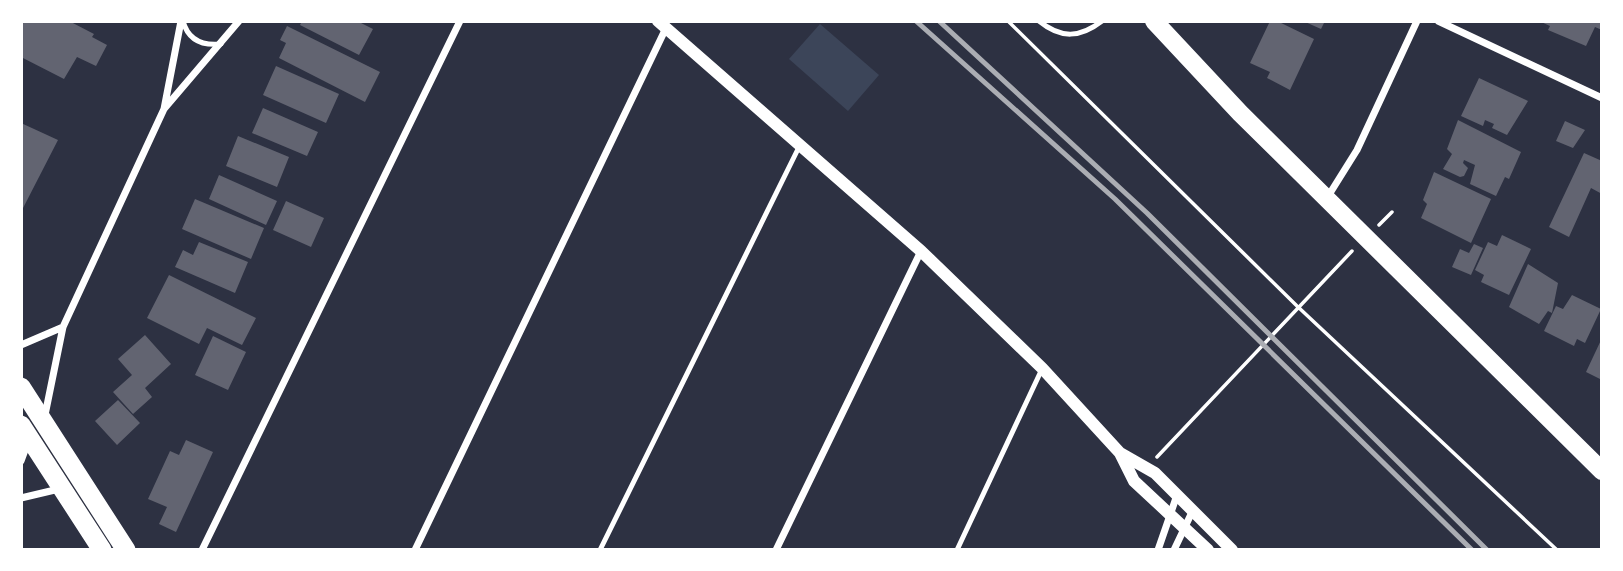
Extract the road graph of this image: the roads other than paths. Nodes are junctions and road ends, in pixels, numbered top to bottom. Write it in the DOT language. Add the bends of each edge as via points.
graph roads {
  1 [pos="182,21"];
  2 [pos="239,21"];
  3 [pos="460,21"];
  4 [pos="1039,21"];
  5 [pos="1102,21"];
  6 [pos="1154,21"];
  7 [pos="1417,21"];
  8 [pos="1438,21"];
  9 [pos="662,24"];
  10 [pos="221,44"];
  11 [pos="1602,98"];
  12 [pos="164,109"];
  13 [pos="800,145"];
  14 [pos="1326,199"];
  15 [pos="921,251"];
  16 [pos="63,327"];
  17 [pos="21,345"];
  18 [pos="1042,368"];
  19 [pos="21,387"];
  20 [pos="44,422"];
  21 [pos="25,431"];
  22 [pos="1120,453"];
  23 [pos="21,461"];
  24 [pos="1602,471"];
  25 [pos="63,489"];
  26 [pos="1177,495"];
  27 [pos="21,498"];
  28 [pos="1193,509"];
  29 [pos="1169,513"];
  30 [pos="1184,528"];
  31 [pos="102,550"];
  32 [pos="126,550"];
  33 [pos="202,550"];
  34 [pos="415,550"];
  35 [pos="600,550"];
  36 [pos="776,550"];
  37 [pos="957,550"];
  38 [pos="1158,550"];
  39 [pos="1174,550"];
  40 [pos="1208,550"];
  41 [pos="1232,550"];
  1 -- 10 [label="lane" via="200,43"];
  1 -- 12 [label="street"];
  2 -- 10 [label="street"];
  3 -- 33 [label="street"];
  4 -- 5 [label="lane" via="1068,35 1088,32"];
  6 -- 14 [label="main road"];
  7 -- 14 [label="street" via="1357,149"];
  8 -- 11 [label="street"];
  9 -- 13 [label="street"];
  9 -- 34 [label="street"];
  10 -- 12 [label="street"];
  12 -- 16 [label="street"];
  13 -- 15 [label="street"];
  13 -- 35 [label="lane"];
  14 -- 24 [label="main road"];
  15 -- 18 [label="street"];
  15 -- 36 [label="street"];
  16 -- 17 [label="street"];
  16 -- 20 [label="street"];
  18 -- 22 [label="street"];
  18 -- 37 [label="lane"];
  19 -- 20 [label="highway"];
  20 -- 32 [label="highway"];
  21 -- 23 [label="street"];
  21 -- 25 [label="highway"];
  22 -- 26 [label="street"];
  22 -- 29 [label="street" via="1135,481"];
  25 -- 27 [label="street"];
  25 -- 31 [label="highway"];
  26 -- 28 [label="street"];
  26 -- 29 [label="street"];
  28 -- 30 [label="street"];
  28 -- 41 [label="street"];
  29 -- 30 [label="street"];
  29 -- 38 [label="street"];
  30 -- 39 [label="street"];
  30 -- 40 [label="street"];
}
